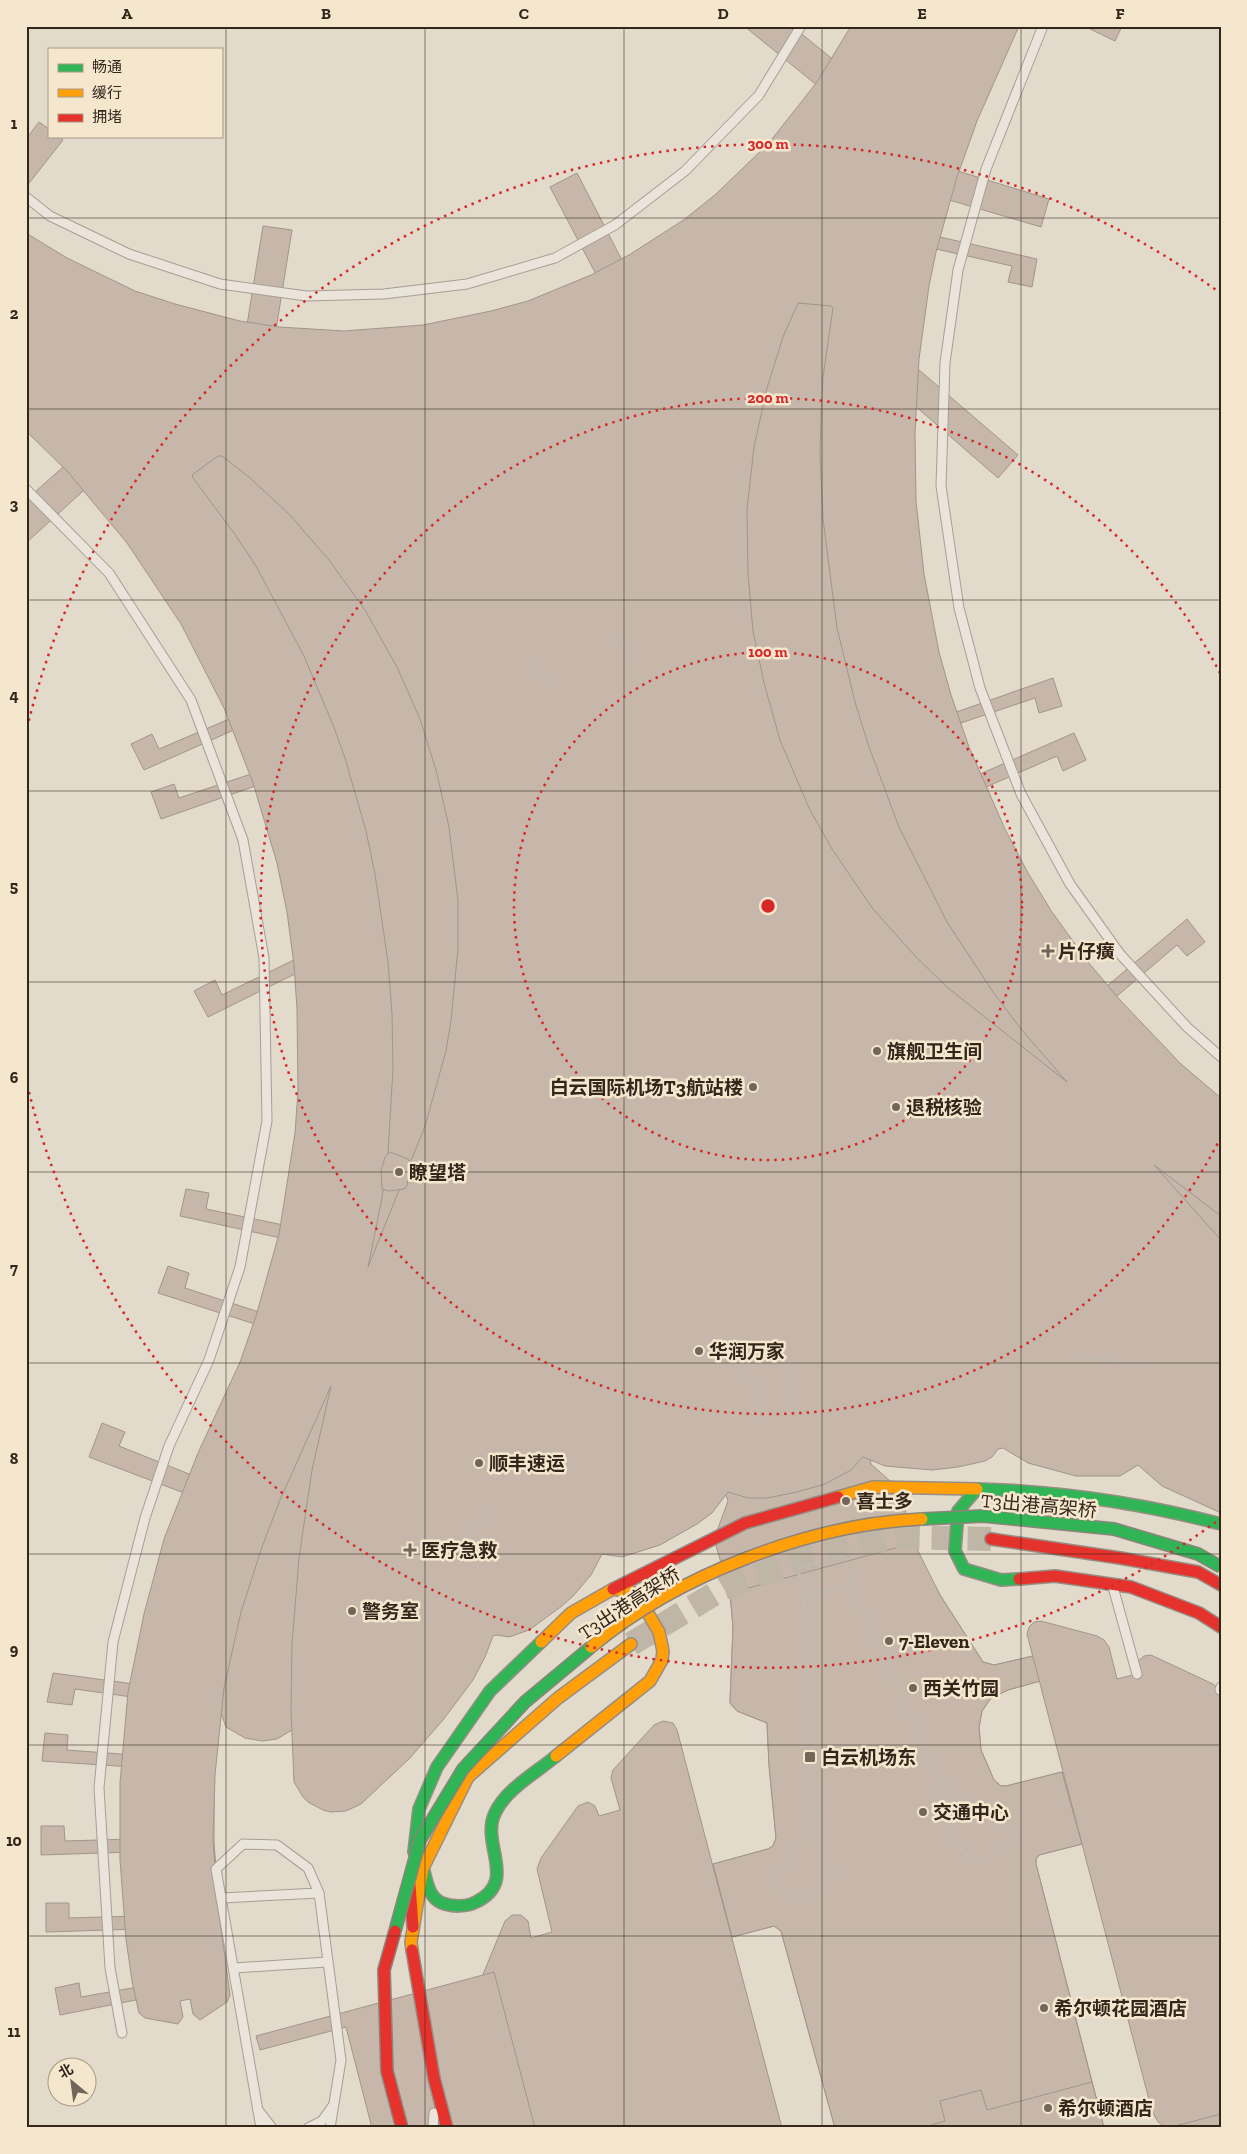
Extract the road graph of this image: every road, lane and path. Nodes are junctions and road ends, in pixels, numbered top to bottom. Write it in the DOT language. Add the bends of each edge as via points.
graph roads {
  1 [pos="801,26"];
  2 [pos="1042,26"];
  3 [pos="26,197"];
  4 [pos="26,488"];
  5 [pos="622,638"];
  6 [pos="540,660"];
  7 [pos="628,663"];
  8 [pos="546,683"];
  9 [pos="1221,1057"];
  10 [pos="1078,1355"];
  11 [pos="789,1361"];
  12 [pos="1146,1367"];
  13 [pos="749,1372"];
  14 [pos="799,1413"];
  15 [pos="766,1422"];
  16 [pos="977,1489"];
  17 [pos="496,1511"];
  18 [pos="1221,1524"];
  19 [pos="992,1539"];
  20 [pos="443,1554"];
  21 [pos="1221,1567"];
  22 [pos="853,1583"];
  23 [pos="1112,1584"];
  24 [pos="1221,1585"];
  25 [pos="612,1589"];
  26 [pos="803,1596"];
  27 [pos="1221,1627"];
  28 [pos="631,1644"];
  29 [pos="1137,1674"];
  30 [pos="940,1778"];
  31 [pos="816,1806"];
  32 [pos="423,1868"];
  33 [pos="319,1893"];
  34 [pos="221,1898"];
  35 [pos="413,1926"];
  36 [pos="328,1962"];
  37 [pos="234,1968"];
  38 [pos="122,2032"];
  39 [pos="434,2078"];
  40 [pos="334,2104"];
  41 [pos="258,2110"];
  42 [pos="261,2128"];
  43 [pos="272,2128"];
  44 [pos="308,2128"];
  45 [pos="330,2128"];
  46 [pos="402,2128"];
  47 [pos="434,2128"];
  48 [pos="447,2128"];
  1 -- 3 [label="lane" via="759,95 677,177 615,226 555,258 467,284 384,294 306,296 220,284 129,254 50,216"];
  2 -- 9 [label="lane" via="986,169 957,280 945,363 941,486 960,608 980,688 1021,794 1070,884 1120,954 1187,1027"];
  4 -- 38 [label="lane" via="109,573 191,700 243,840 264,958 268,1121 240,1268 209,1360 169,1446 145,1518 113,1642 99,1788 110,1968"];
  5 -- 7 [label="path"];
  6 -- 8 [label="path"];
  10 -- 12 [label="path"];
  11 -- 14 [label="path"];
  13 -- 15 [label="path"];
  16 -- 18 [label="main road" via="1086,1497 1173,1511"];
  16 -- 23 [label="main road" via="958,1511 955,1551 964,1569 1001,1580 1055,1576"];
  16 -- 25 [label="main road" via="864,1490 745,1524"];
  17 -- 20 [label="path"];
  19 -- 24 [label="main road" via="1198,1572"];
  21 -- 46 [label="main road, T3出港高架桥, bridge" via="1198,1554 1114,1529 983,1516 897,1520 816,1535 729,1565 663,1598 603,1636 525,1702 463,1769 420,1840 384,1970 387,2071"];
  22 -- 26 [label="path"];
  22 -- 26 [label="path" via="844,1556 819,1561 798,1568"];
  22 -- 30 [label="path"];
  23 -- 27 [label="main road" via="1131,1587 1199,1613"];
  23 -- 29 [label="lane"];
  25 -- 32 [label="main road" via="632,1592 649,1613 661,1639 662,1659 650,1681 502,1800 492,1819 491,1838 498,1860 495,1884 484,1898 467,1906 442,1903 431,1896"];
  25 -- 35 [label="main road" via="571,1614 490,1691 437,1767 419,1809 410,1881"];
  26 -- 31 [label="path"];
  28 -- 32 [label="main road" via="558,1698 468,1777"];
  30 -- 30 [label="path" via="956,1790 1019,1837 985,1860 970,1858 960,1848"];
  31 -- 31 [label="path" via="834,1874 819,1893 802,1900 777,1885"];
  32 -- 35 [label="main road"];
  33 -- 34 [label="lane"];
  33 -- 34 [label="lane" via="308,1868 277,1845 243,1844 216,1869"];
  33 -- 36 [label="lane"];
  34 -- 37 [label="lane"];
  35 -- 39 [label="main road" via="411,1942"];
  36 -- 37 [label="lane"];
  36 -- 40 [label="lane" via="341,2060"];
  37 -- 41 [label="lane"];
  39 -- 47 [label="lane"];
  39 -- 48 [label="main road"];
  40 -- 44 [label="lane" via="322,2121"];
  40 -- 45 [label="lane"];
  41 -- 42 [label="lane"];
  41 -- 43 [label="lane"];
}
